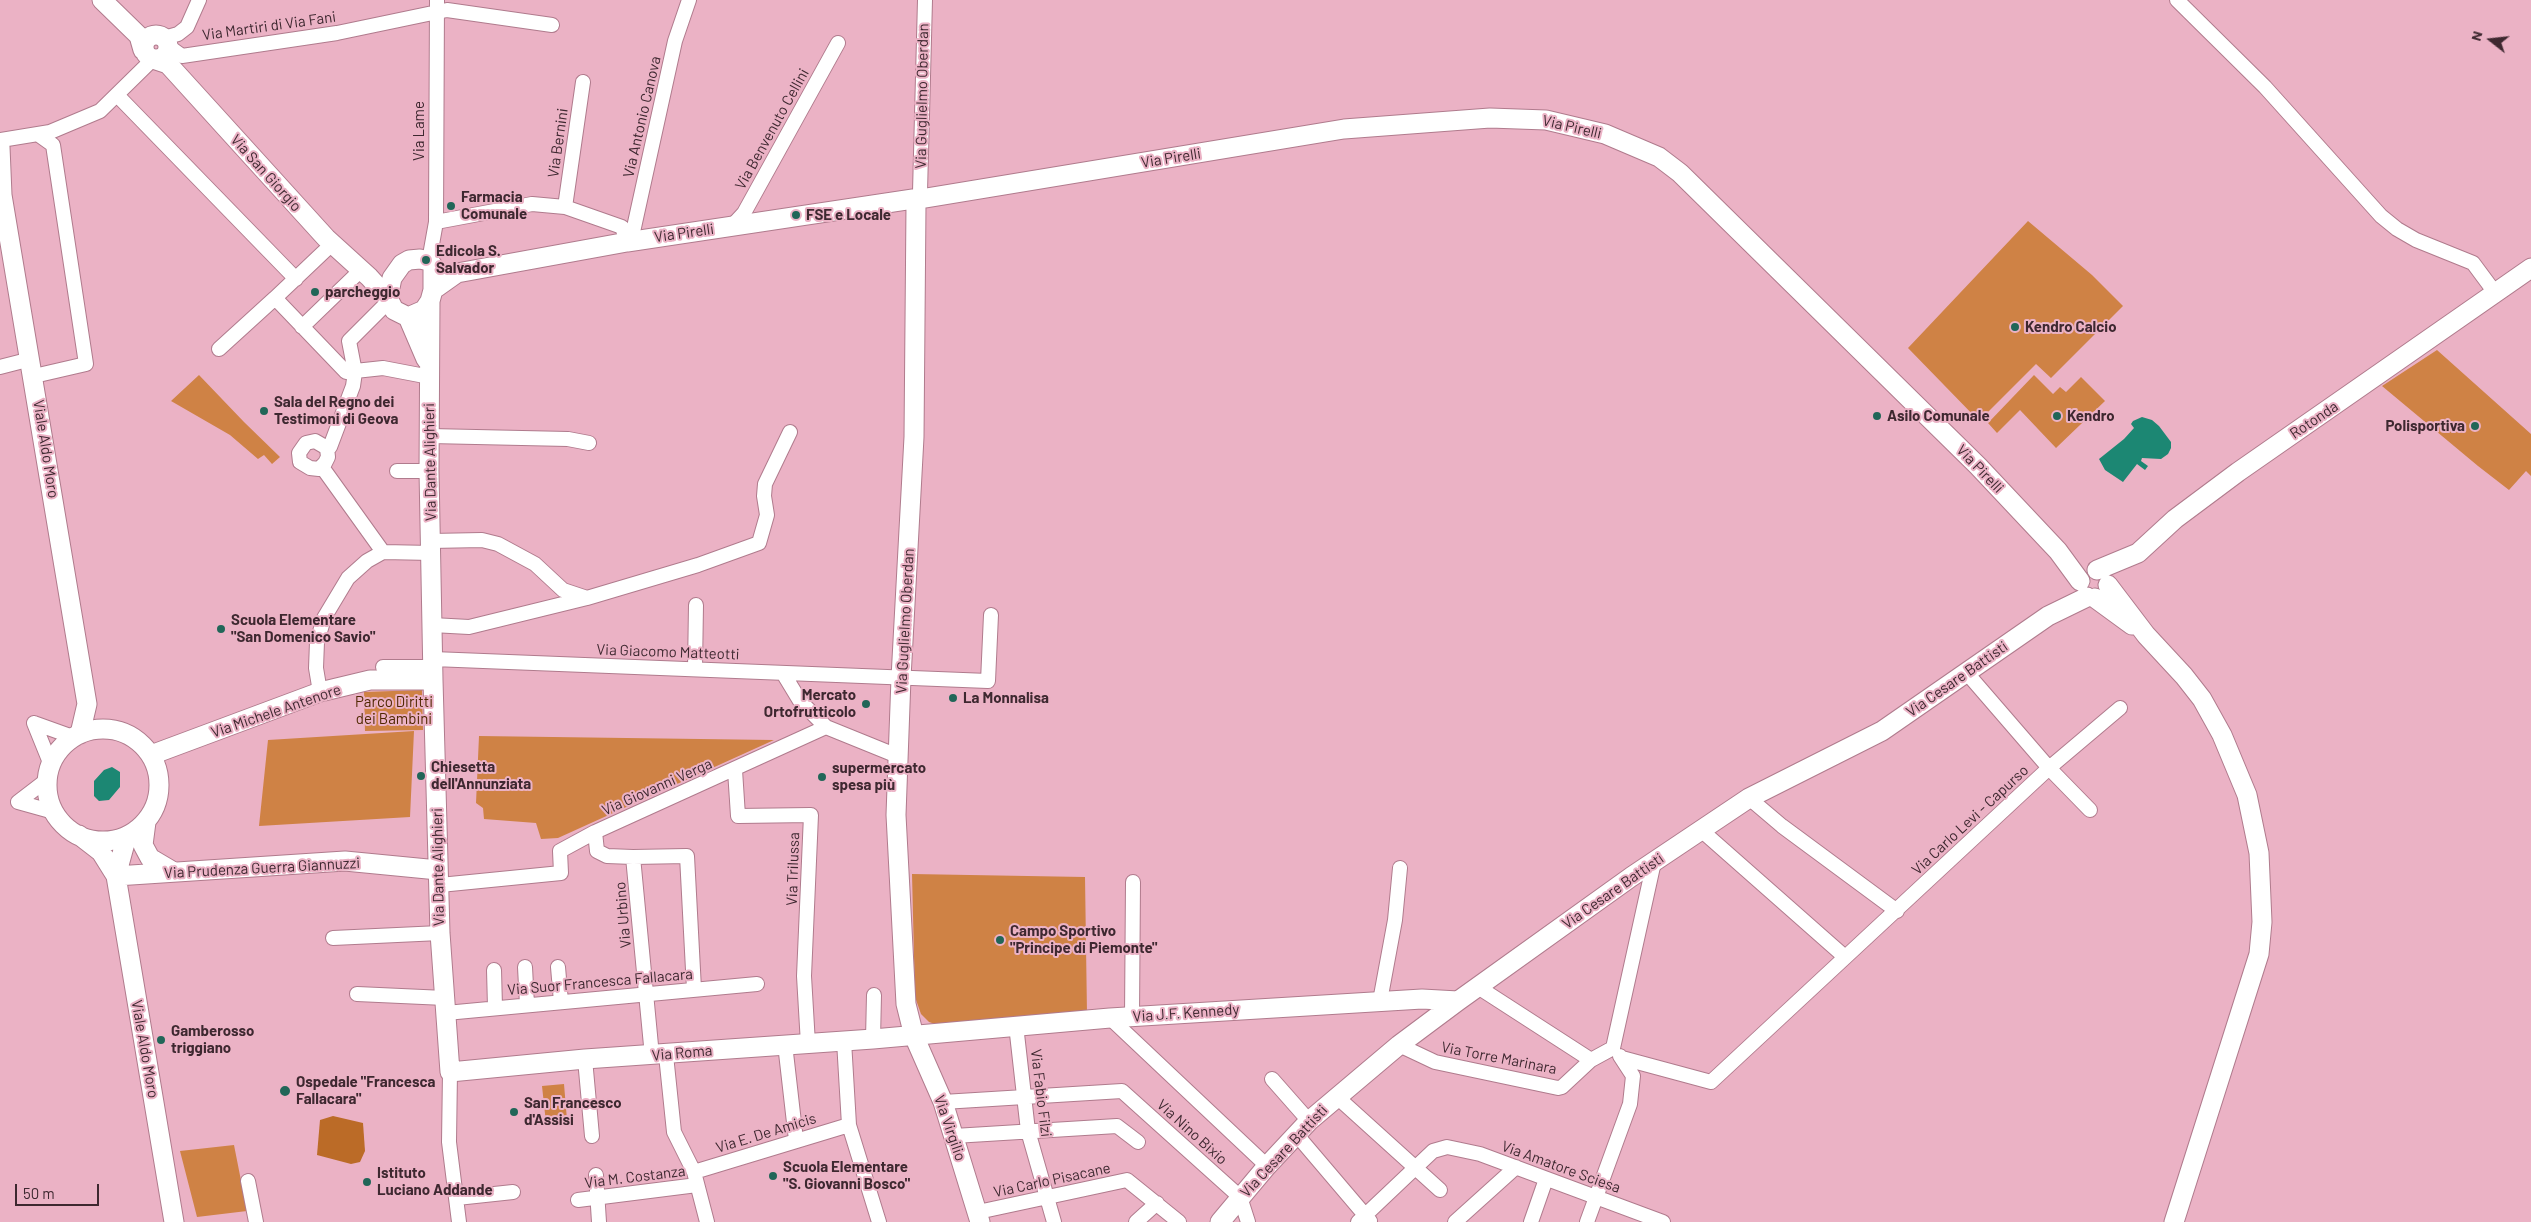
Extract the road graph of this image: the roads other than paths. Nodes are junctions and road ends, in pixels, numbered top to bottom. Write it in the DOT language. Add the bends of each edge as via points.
graph roads {
  1 [pos="102,0"];
  2 [pos="199,0"];
  3 [pos="689,0"];
  4 [pos="924,0"];
  5 [pos="2177,0"];
  6 [pos="436,7"];
  7 [pos="552,25"];
  8 [pos="838,44"];
  9 [pos="157,47"];
  10 [pos="583,82"];
  11 [pos="117,95"];
  12 [pos="39,134"];
  13 [pos="0,143"];
  14 [pos="1,193"];
  15 [pos="919,199"];
  16 [pos="566,207"];
  17 [pos="436,222"];
  18 [pos="731,226"];
  19 [pos="629,241"];
  20 [pos="332,244"];
  21 [pos="431,264"];
  22 [pos="2531,268"];
  23 [pos="395,272"];
  24 [pos="457,273"];
  25 [pos="365,274"];
  26 [pos="296,279"];
  27 [pos="2496,294"];
  28 [pos="431,295"];
  29 [pos="275,298"];
  30 [pos="388,298"];
  31 [pos="408,317"];
  32 [pos="302,327"];
  33 [pos="349,341"];
  34 [pos="219,349"];
  35 [pos="332,359"];
  36 [pos="32,367"];
  37 [pos="0,368"];
  38 [pos="355,372"];
  39 [pos="430,373"];
  40 [pos="790,432"];
  41 [pos="430,436"];
  42 [pos="589,443"];
  43 [pos="327,448"];
  44 [pos="322,467"];
  45 [pos="397,471"];
  46 [pos="429,471"];
  47 [pos="432,547"];
  48 [pos="383,552"];
  49 [pos="2094,584"];
  50 [pos="587,598"];
  51 [pos="696,605"];
  52 [pos="991,615"];
  53 [pos="432,625"];
  54 [pos="383,667"];
  55 [pos="695,668"];
  56 [pos="433,669"];
  57 [pos="1966,672"];
  58 [pos="783,673"];
  59 [pos="901,678"];
  60 [pos="320,692"];
  61 [pos="87,704"];
  62 [pos="2120,708"];
  63 [pos="826,727"];
  64 [pos="105,728"];
  65 [pos="76,735"];
  66 [pos="152,755"];
  67 [pos="900,757"];
  68 [pos="2049,768"];
  69 [pos="735,770"];
  70 [pos="49,772"];
  71 [pos="1748,798"];
  72 [pos="2090,810"];
  73 [pos="54,812"];
  74 [pos="141,826"];
  75 [pos="1701,830"];
  76 [pos="595,832"];
  77 [pos="78,835"];
  78 [pos="633,857"];
  79 [pos="1654,862"];
  80 [pos="1400,868"];
  81 [pos="172,871"];
  82 [pos="116,876"];
  83 [pos="439,877"];
  84 [pos="1133,882"];
  85 [pos="1897,911"];
  86 [pos="440,934"];
  87 [pos="333,938"];
  88 [pos="1845,957"];
  89 [pos="525,967"];
  90 [pos="558,967"];
  91 [pos="494,970"];
  92 [pos="757,984"];
  93 [pos="1478,987"];
  94 [pos="694,989"];
  95 [pos="357,994"];
  96 [pos="874,994"];
  97 [pos="646,995"];
  98 [pos="1380,1001"];
  99 [pos="1458,1001"];
  100 [pos="560,1002"];
  101 [pos="527,1004"];
  102 [pos="446,1005"];
  103 [pos="495,1007"];
  104 [pos="1132,1017"];
  105 [pos="1110,1018"];
  106 [pos="1016,1025"];
  107 [pos="914,1036"];
  108 [pos="873,1039"];
  109 [pos="844,1041"];
  110 [pos="785,1044"];
  111 [pos="808,1044"];
  112 [pos="1399,1045"];
  113 [pos="1617,1053"];
  114 [pos="659,1056"];
  115 [pos="585,1059"];
  116 [pos="1591,1060"];
  117 [pos="450,1072"];
  118 [pos="1272,1079"];
  119 [pos="1336,1096"];
  120 [pos="1024,1097"];
  121 [pos="943,1102"];
  122 [pos="1309,1120"];
  123 [pos="848,1125"];
  124 [pos="1028,1132"];
  125 [pos="1296,1134"];
  126 [pos="592,1136"];
  127 [pos="954,1136"];
  128 [pos="796,1140"];
  129 [pos="1138,1142"];
  130 [pos="1267,1166"];
  131 [pos="1415,1166"];
  132 [pos="1516,1167"];
  133 [pos="596,1174"];
  134 [pos="1546,1178"];
  135 [pos="695,1179"];
  136 [pos="248,1181"];
  137 [pos="1440,1190"];
  138 [pos="513,1192"];
  139 [pos="1596,1196"];
  140 [pos="1240,1197"];
  141 [pos="457,1198"];
  142 [pos="598,1198"];
  143 [pos="1046,1199"];
  144 [pos="578,1200"];
  145 [pos="1158,1203"];
  146 [pos="979,1217"];
  147 [pos="1365,1220"];
  148 [pos="174,1222"];
  149 [pos="256,1222"];
  150 [pos="459,1222"];
  151 [pos="599,1222"];
  152 [pos="707,1222"];
  153 [pos="879,1222"];
  154 [pos="1054,1222"];
  155 [pos="1136,1222"];
  156 [pos="1179,1222"];
  157 [pos="1220,1222"];
  158 [pos="1248,1222"];
  159 [pos="1455,1222"];
  160 [pos="1531,1222"];
  161 [pos="1587,1222"];
  162 [pos="1663,1222"];
  163 [pos="2174,1222"];
  1 -- 9 [label="street, Via San Giorgio"];
  2 -- 9 [label="street" via="187,28"];
  3 -- 19 [label="street, Via Antonio Canova" via="676,41"];
  4 -- 15 [label="street, Via Guglielmo Oberdan"];
  5 -- 27 [label="street" via="2265,87 2381,216 2416,240 2473,264"];
  6 -- 7 [label="street, Via Martiri di Via Fani"];
  6 -- 9 [label="street, Via Martiri di Via Fani" via="337,33 182,56"];
  6 -- 17 [label="street, Via Lame"];
  8 -- 18 [label="street, Via Benvenuto Cellini" via="744,214"];
  9 -- 11 [label="street"];
  9 -- 20 [label="street, Via San Giorgio"];
  10 -- 16 [label="street, Via Bernini"];
  11 -- 12 [label="street" via="100,111"];
  11 -- 26 [label="street"];
  12 -- 13 [label="street"];
  12 -- 36 [label="street" via="53,145 86,364"];
  13 -- 14 [label="street, Viale Aldo Moro"];
  14 -- 36 [label="street, Viale Aldo Moro"];
  15 -- 18 [label="street, Via Pirelli"];
  15 -- 49 [label="street, Via Pirelli" via="1344,129 1490,118 1546,120 1605,134 1659,158 1680,173"];
  15 -- 59 [label="street, Via Guglielmo Oberdan" via="914,436"];
  16 -- 17 [label="street" via="532,204"];
  16 -- 19 [label="street" via="622,227"];
  17 -- 21 [label="street, Via Lame"];
  18 -- 19 [label="street, Via Pirelli"];
  19 -- 24 [label="street, Via Pirelli"];
  20 -- 25 [label="street, Via San Giorgio"];
  20 -- 26 [label="street"];
  21 -- 23 [label="street" via="409,260"];
  21 -- 24 [label="street, Via Pirelli"];
  21 -- 28 [label="street"];
  22 -- 27 [label="street, Rotonda"];
  23 -- 25 [label="street"];
  23 -- 30 [label="street"];
  24 -- 28 [label="street, Via Pirelli"];
  25 -- 30 [label="street, Via San Giorgio"];
  25 -- 32 [label="street"];
  26 -- 29 [label="street"];
  27 -- 49 [label="street, Rotonda" via="2238,472 2175,519 2138,553"];
  28 -- 31 [label="street" via="424,310"];
  28 -- 39 [label="street, Via Dante Alighieri"];
  29 -- 32 [label="street"];
  29 -- 34 [label="street"];
  30 -- 31 [label="street" via="394,310"];
  30 -- 33 [label="street"];
  31 -- 39 [label="street"];
  32 -- 35 [label="street"];
  33 -- 35 [label="street"];
  33 -- 38 [label="street"];
  35 -- 38 [label="street" via="346,372"];
  36 -- 37 [label="street"];
  36 -- 61 [label="street, Viale Aldo Moro"];
  38 -- 39 [label="street" via="382,368"];
  38 -- 43 [label="street" via="335,438"];
  39 -- 41 [label="street, Via Dante Alighieri"];
  40 -- 50 [label="street" via="765,484 767,515 759,543"];
  41 -- 42 [label="street" via="568,439"];
  41 -- 46 [label="street, Via Dante Alighieri"];
  43 -- 44 [label="street" via="328,457"];
  43 -- 44 [label="street" via="315,441 306,443 299,453 303,464 314,469"];
  44 -- 48 [label="street"];
  45 -- 46 [label="street"];
  46 -- 47 [label="street, Via Dante Alighieri"];
  47 -- 48 [label="street"];
  47 -- 50 [label="street" via="482,540 498,544 535,564 564,590"];
  47 -- 53 [label="street, Via Dante Alighieri"];
  48 -- 60 [label="street" via="366,561 348,578 324,618 317,642 316,668"];
  49 -- 57 [label="street, Via Cesare Battisti"];
  49 -- 163 [label="street, Via Pirelli" via="2146,635 2202,699 2222,735 2247,795 2259,853 2262,922 2259,954"];
  50 -- 53 [label="street" via="469,627"];
  51 -- 55 [label="street"];
  52 -- 59 [label="street, Via Giacomo Matteotti" via="988,681"];
  53 -- 56 [label="street, Via Dante Alighieri"];
  54 -- 56 [label="street, Via Giacomo Matteotti"];
  55 -- 56 [label="street, Via Giacomo Matteotti"];
  55 -- 58 [label="street, Via Giacomo Matteotti"];
  56 -- 60 [label="street, Via Michele Antenore"];
  56 -- 83 [label="street, Via Dante Alighieri"];
  57 -- 68 [label="street"];
  57 -- 71 [label="street, Via Cesare Battisti" via="1882,732"];
  58 -- 59 [label="street, Via Giacomo Matteotti"];
  58 -- 63 [label="street" via="800,701"];
  59 -- 67 [label="street, Via Guglielmo Oberdan"];
  60 -- 66 [label="street, Via Michele Antenore"];
  61 -- 64 [label="street, Viale Aldo Moro"];
  61 -- 65 [label="street, Viale Aldo Moro"];
  62 -- 68 [label="street, Via Carlo Levi - Capurso"];
  63 -- 67 [label="street"];
  63 -- 69 [label="street, Via Giovanni Verga"];
  64 -- 65 [label="street"];
  64 -- 66 [label="street" via="126,732"];
  65 -- 70 [label="street" via="63,745"];
  65 -- 70 [label="street" via="34,723"];
  66 -- 74 [label="street" via="160,789 155,807"];
  67 -- 107 [label="street, Via Guglielmo Oberdan" via="896,814 906,1004"];
  68 -- 72 [label="street"];
  68 -- 85 [label="street, Via Carlo Levi - Capurso"];
  69 -- 76 [label="street, Via Giovanni Verga"];
  69 -- 111 [label="street, Via Trilussa" via="738,816 811,815 804,976"];
  70 -- 73 [label="street" via="47,791"];
  70 -- 73 [label="street" via="18,802"];
  71 -- 75 [label="street, Via Cesare Battisti"];
  71 -- 85 [label="street"];
  73 -- 77 [label="street"];
  74 -- 77 [label="street" via="123,838 108,841"];
  74 -- 81 [label="street" via="143,845 150,858"];
  74 -- 82 [label="street, Viale Aldo Moro" via="125,843"];
  75 -- 79 [label="street, Via Cesare Battisti"];
  75 -- 88 [label="street"];
  76 -- 78 [label="street" via="597,851 606,856"];
  76 -- 83 [label="street, Via Giovanni Verga" via="560,851 561,873"];
  77 -- 82 [label="street, Viale Aldo Moro" via="102,852"];
  78 -- 94 [label="street" via="687,856"];
  78 -- 97 [label="street, Via Urbino"];
  79 -- 93 [label="street, Via Cesare Battisti"];
  79 -- 113 [label="street"];
  80 -- 98 [label="street" via="1395,920"];
  81 -- 82 [label="street, Via Prudenza Guerra Giannuzzi"];
  81 -- 83 [label="street, Via Prudenza Guerra Giannuzzi" via="345,861"];
  82 -- 148 [label="street, Viale Aldo Moro"];
  83 -- 86 [label="street, Via Dante Alighieri"];
  84 -- 104 [label="street"];
  85 -- 88 [label="street, Via Carlo Levi - Capurso"];
  86 -- 87 [label="street"];
  86 -- 102 [label="street, Via Dante Alighieri"];
  88 -- 113 [label="street, Via Carlo Levi - Capurso" via="1710,1082"];
  89 -- 101 [label="street"];
  90 -- 100 [label="street"];
  91 -- 103 [label="street"];
  92 -- 94 [label="street, Via Suor Francesca Fallacara"];
  93 -- 99 [label="street, Via Cesare Battisti"];
  93 -- 116 [label="street"];
  94 -- 97 [label="street, Via Suor Francesca Fallacara"];
  95 -- 102 [label="street, Via Suor Francesca Fallacara"];
  96 -- 108 [label="street"];
  97 -- 100 [label="street, Via Suor Francesca Fallacara"];
  97 -- 114 [label="street, Via Urbino"];
  98 -- 99 [label="street, Via J.F. Kennedy" via="1422,998"];
  98 -- 104 [label="street, Via J.F. Kennedy"];
  99 -- 112 [label="street, Via Cesare Battisti"];
  100 -- 101 [label="street, Via Suor Francesca Fallacara"];
  101 -- 103 [label="street, Via Suor Francesca Fallacara"];
  102 -- 103 [label="street, Via Suor Francesca Fallacara"];
  102 -- 117 [label="street, Via Dante Alighieri"];
  104 -- 105 [label="street, Via J.F. Kennedy"];
  105 -- 106 [label="street, Via J.F. Kennedy"];
  105 -- 130 [label="street"];
  106 -- 107 [label="street, Via J.F. Kennedy"];
  106 -- 120 [label="street, Via Fabio Filzi"];
  107 -- 108 [label="street, Via Roma"];
  107 -- 121 [label="street, Via Virgilio"];
  108 -- 109 [label="street, Via Roma"];
  109 -- 111 [label="street, Via Roma"];
  109 -- 123 [label="street"];
  110 -- 111 [label="street, Via Roma"];
  110 -- 114 [label="street, Via Roma"];
  110 -- 128 [label="street"];
  112 -- 116 [label="street, Via Torre Marinara" via="1435,1062 1558,1088"];
  112 -- 119 [label="street, Via Cesare Battisti"];
  113 -- 116 [label="street, Via Torre Marinara"];
  113 -- 139 [label="street" via="1633,1076 1630,1104"];
  114 -- 115 [label="street, Via Roma"];
  114 -- 135 [label="street" via="674,1132"];
  115 -- 117 [label="street, Via Roma"];
  115 -- 126 [label="street"];
  117 -- 141 [label="street, Via Dante Alighieri" via="450,1142"];
  118 -- 122 [label="street"];
  119 -- 122 [label="street, Via Cesare Battisti"];
  119 -- 131 [label="street"];
  120 -- 121 [label="street"];
  120 -- 124 [label="street, Via Fabio Filzi"];
  120 -- 140 [label="street, Via Nino Bixio" via="1122,1091"];
  121 -- 127 [label="street, Via Virgilio"];
  122 -- 125 [label="street, Via Cesare Battisti"];
  123 -- 128 [label="street, Via E. De Amicis"];
  123 -- 153 [label="street"];
  124 -- 127 [label="street"];
  124 -- 129 [label="street" via="1117,1126"];
  124 -- 143 [label="street, Via Fabio Filzi"];
  125 -- 130 [label="street, Via Cesare Battisti"];
  125 -- 147 [label="street"];
  127 -- 146 [label="street, Via Virgilio"];
  128 -- 135 [label="street, Via E. De Amicis"];
  130 -- 140 [label="street, Via Cesare Battisti"];
  131 -- 132 [label="street, Via Amatore Sciesa" via="1433,1151 1447,1147"];
  131 -- 137 [label="street"];
  131 -- 147 [label="street"];
  132 -- 134 [label="street, Via Amatore Sciesa"];
  132 -- 159 [label="street"];
  133 -- 142 [label="street"];
  134 -- 139 [label="street, Via Amatore Sciesa"];
  134 -- 160 [label="street"];
  135 -- 142 [label="street, Via M. Costanza"];
  135 -- 152 [label="street"];
  136 -- 149 [label="street"];
  138 -- 141 [label="street"];
  139 -- 161 [label="street"];
  139 -- 162 [label="street, Via Amatore Sciesa"];
  140 -- 157 [label="street, Via Cesare Battisti"];
  140 -- 158 [label="street"];
  141 -- 150 [label="street, Via Dante Alighieri"];
  142 -- 144 [label="street, Via M. Costanza"];
  142 -- 151 [label="street"];
  143 -- 145 [label="street, Via Carlo Pisacane" via="1127,1180"];
  143 -- 146 [label="street, Via Carlo Pisacane"];
  143 -- 154 [label="street, Via Fabio Filzi"];
  145 -- 155 [label="street"];
  145 -- 156 [label="street, Via Carlo Pisacane"];
}
